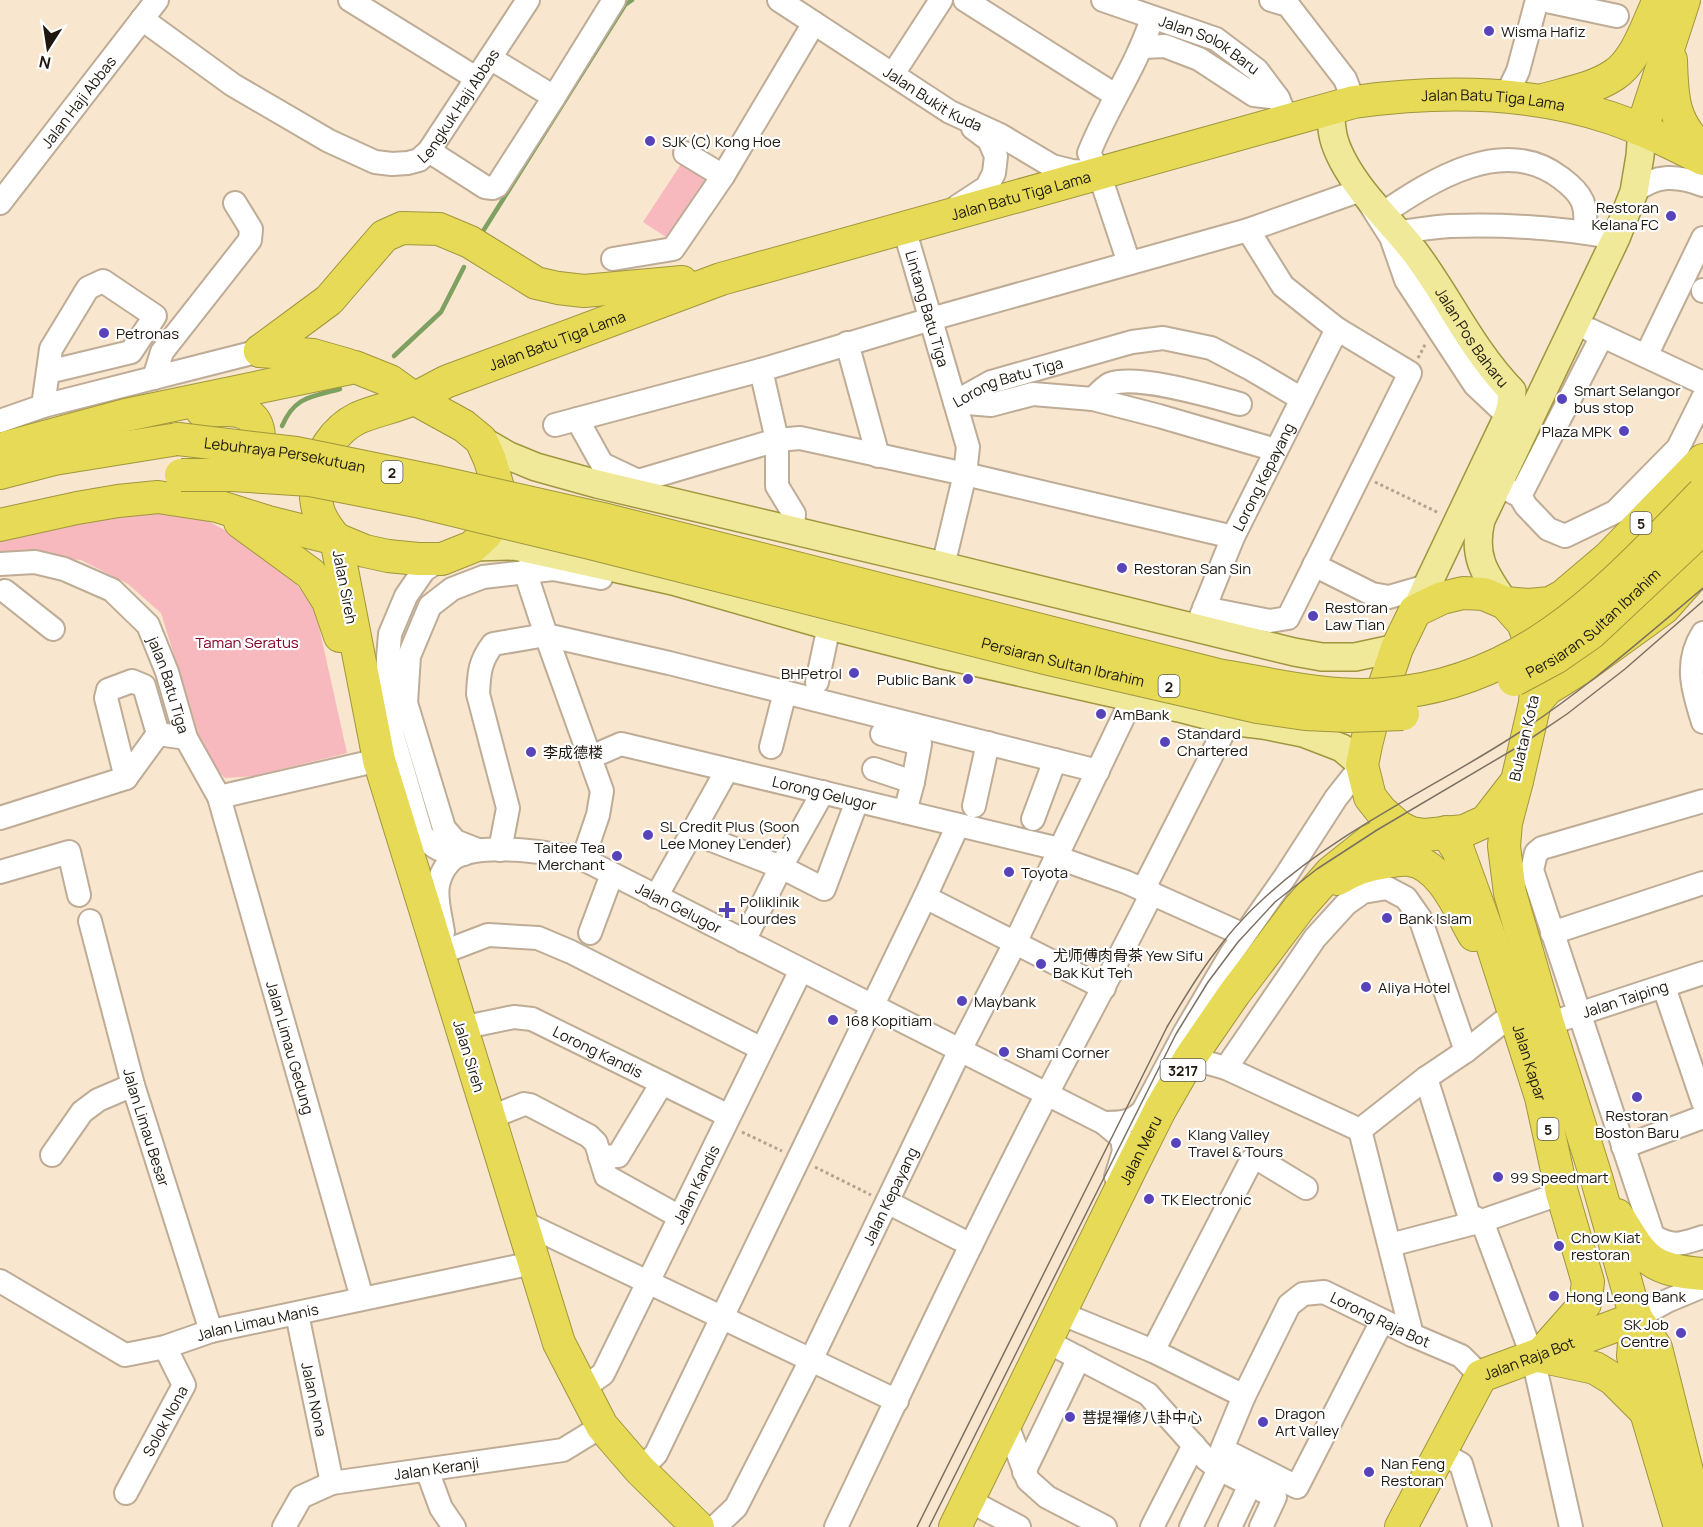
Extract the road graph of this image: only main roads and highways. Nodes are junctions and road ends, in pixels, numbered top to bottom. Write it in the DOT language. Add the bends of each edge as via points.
graph roads {
  1 [pos="1659,0"];
  2 [pos="1684,0"];
  3 [pos="1674,29"];
  4 [pos="1542,100"];
  5 [pos="1342,105"];
  6 [pos="1642,129"];
  7 [pos="1703,151"];
  8 [pos="1703,159"];
  9 [pos="721,279"];
  10 [pos="355,368"];
  11 [pos="1546,386"];
  12 [pos="415,399"];
  13 [pos="1510,404"];
  14 [pos="126,415"];
  15 [pos="481,440"];
  16 [pos="0,449"];
  17 [pos="1703,460"];
  18 [pos="0,473"];
  19 [pos="597,484"];
  20 [pos="1703,493"];
  21 [pos="158,497"];
  22 [pos="0,505"];
  23 [pos="217,506"];
  24 [pos="0,525"];
  25 [pos="1703,528"];
  26 [pos="596,531"];
  27 [pos="336,539"];
  28 [pos="472,547"];
  29 [pos="1703,564"];
  30 [pos="612,568"];
  31 [pos="1421,599"];
  32 [pos="1504,603"];
  33 [pos="1397,648"];
  34 [pos="1535,704"];
  35 [pos="379,760"];
  36 [pos="1362,765"];
  37 [pos="1517,781"];
  38 [pos="1399,827"];
  39 [pos="1446,832"];
  40 [pos="1300,907"];
  41 [pos="1541,1097"];
  42 [pos="1597,1180"];
  43 [pos="1703,1274"];
  44 [pos="1636,1318"];
  45 [pos="1536,1357"];
  46 [pos="1646,1412"];
  47 [pos="975,1517"];
  48 [pos="698,1527"];
  49 [pos="1401,1527"];
  50 [pos="1680,1527"];
  51 [pos="1701,1527"];
  1 -- 4 [label="highway" via="1628,62 1616,74"];
  2 -- 3 [label="highway"];
  3 -- 6 [label="highway"];
  3 -- 7 [label="highway" via="1672,90 1677,116"];
  4 -- 5 [label="highway, Jalan Batu Tiga Lama" via="1461,94 1405,96"];
  4 -- 6 [label="highway, Jalan Batu Tiga Lama"];
  5 -- 9 [label="highway, Jalan Batu Tiga Lama" via="1282,109 1099,173"];
  5 -- 13 [label="main road, Jalan Pos Baharu" via="1333,141 1344,164 1361,190 1418,256"];
  6 -- 8 [label="highway, Jalan Batu Tiga Lama"];
  6 -- 11 [label="main road" via="1634,192"];
  9 -- 10 [label="highway" via="584,291 558,288 536,283 470,242 439,230 402,228 384,236 329,300 260,351 313,355"];
  9 -- 12 [label="highway, Jalan Batu Tiga Lama" via="448,381"];
  10 -- 12 [label="highway" via="390,381"];
  10 -- 14 [label="highway"];
  11 -- 13 [label="main road"];
  11 -- 32 [label="main road" via="1508,490 1481,520 1477,534 1479,559"];
  12 -- 15 [label="highway"];
  12 -- 27 [label="highway" via="356,419 336,434 324,451 316,467 315,496 322,523"];
  13 -- 31 [label="main road"];
  14 -- 16 [label="highway"];
  14 -- 21 [label="highway" via="233,410 250,416 258,427 256,462 241,477"];
  15 -- 19 [label="main road" via="536,467"];
  15 -- 28 [label="highway" via="499,492 495,518"];
  17 -- 32 [label="highway, 5" via="1609,557 1563,596 1550,603"];
  18 -- 26 [label="highway, Lebuhraya Persekutuan / 2, bridge" via="54,459 178,439 296,453 438,482"];
  19 -- 30 [label="main road" via="551,492 541,501 534,527 537,535 550,544"];
  19 -- 33 [label="main road" via="943,566 1200,619 1322,657 1355,657"];
  20 -- 26 [label="highway, Persiaran Sultan Ibrahim / 2, bridge" via="1613,583 1545,638 1494,668 1385,694 1341,694 1207,672"];
  21 -- 23 [label="highway"];
  21 -- 24 [label="highway" via="77,508"];
  22 -- 26 [label="highway, Lebuhraya Persekutuan / 2, bridge" via="83,488 181,475 232,475 310,480"];
  23 -- 27 [label="highway"];
  23 -- 35 [label="highway" via="310,574 328,601"];
  25 -- 26 [label="highway, Persiaran Sultan Ibrahim / 2, bridge" via="1592,633 1555,658 1503,686 1446,705 1366,716 1305,714 1257,707 1049,659"];
  27 -- 28 [label="highway" via="388,556 442,559"];
  27 -- 35 [label="highway, Jalan Sireh"];
  28 -- 30 [label="main road" via="515,546"];
  29 -- 34 [label="highway" via="1664,608 1547,688"];
  30 -- 36 [label="main road" via="674,581 829,630 1229,721 1303,733 1342,748"];
  31 -- 32 [label="highway, Bulatan Kota / 5" via="1484,594"];
  31 -- 33 [label="highway, Bulatan Kota / 5"];
  32 -- 34 [label="highway, Bulatan Kota / 5" via="1523,623 1531,640 1538,676"];
  33 -- 36 [label="highway, Bulatan Kota / 5"];
  34 -- 37 [label="highway, Bulatan Kota / 5"];
  35 -- 48 [label="highway, Jalan Sireh" via="559,1343 602,1426"];
  36 -- 38 [label="highway, Bulatan Kota / 5" via="1370,797"];
  37 -- 39 [label="highway, Bulatan Kota / 5" via="1486,821 1464,831"];
  37 -- 42 [label="highway, Jalan Kapar / 5" via="1504,846 1509,884"];
  38 -- 39 [label="highway, Bulatan Kota / 5" via="1425,835"];
  38 -- 40 [label="highway, Jalan Meru / 3217" via="1370,842 1331,872"];
  39 -- 41 [label="highway, Jalan Kapar / 5" via="1458,850 1474,891"];
  40 -- 41 [label="highway" via="1349,872 1375,863 1411,860 1430,868 1446,884 1478,941 1505,1020"];
  40 -- 47 [label="highway, Jalan Meru / 3217" via="1234,994 1160,1110 1006,1422"];
  41 -- 45 [label="highway, Jalan Kapar / 5" via="1562,1193 1588,1282 1585,1304"];
  42 -- 43 [label="highway" via="1634,1242 1651,1261 1666,1270"];
  42 -- 44 [label="highway, Jalan Kapar / 5"];
  44 -- 45 [label="highway, Jalan Raja Bot / 5"];
  44 -- 46 [label="highway, Jalan Kapar / 5" via="1633,1356"];
  44 -- 51 [label="highway, Jalan Kapar / 5" via="1656,1348"];
  45 -- 46 [label="highway" via="1595,1368 1613,1379"];
  45 -- 49 [label="highway, Jalan Raja Bot / 5" via="1481,1376"];
  46 -- 50 [label="highway, Jalan Kapar / 5"];
}
